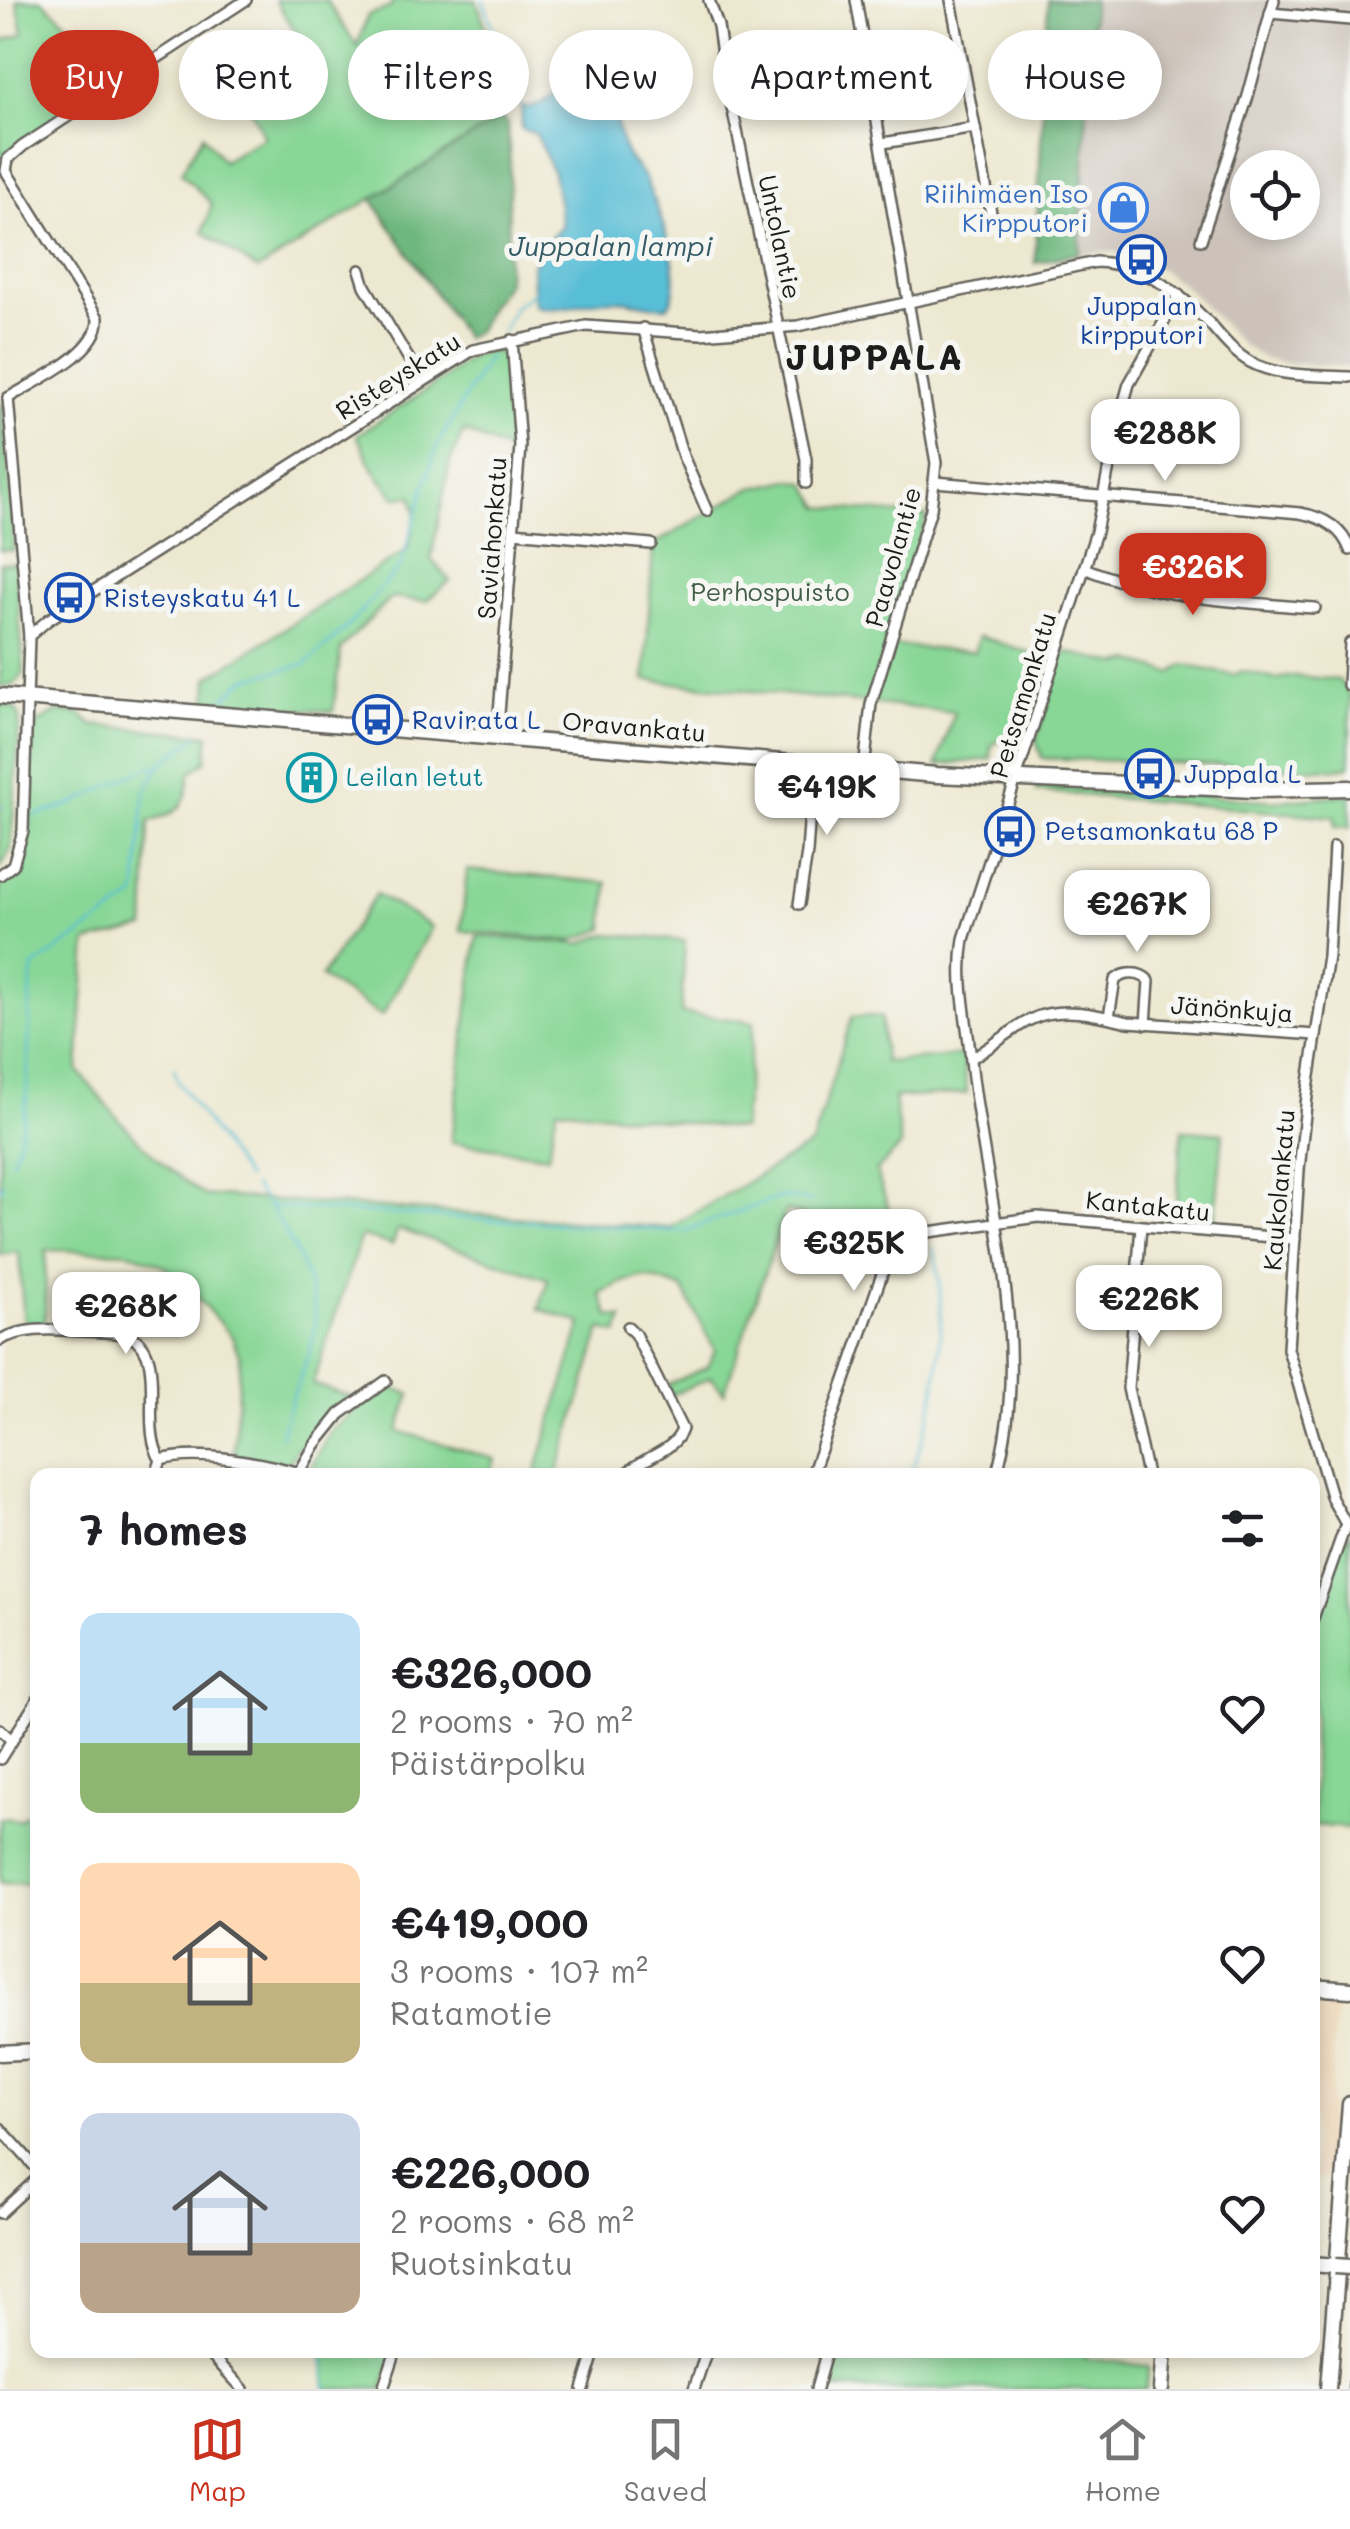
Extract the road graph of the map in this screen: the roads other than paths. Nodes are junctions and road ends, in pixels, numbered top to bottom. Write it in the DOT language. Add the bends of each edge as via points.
graph roads {
  1 [pos="246,0"];
  2 [pos="709,0"];
  3 [pos="856,0"];
  4 [pos="950,0"];
  5 [pos="1274,0"];
  6 [pos="1270,13"];
  7 [pos="1350,20"];
  8 [pos="974,128"];
  9 [pos="883,143"];
  10 [pos="992,218"];
  11 [pos="1201,240"];
  12 [pos="360,270"];
  13 [pos="1178,295"];
  14 [pos="910,304"];
  15 [pos="642,328"];
  16 [pos="780,328"];
  17 [pos="512,340"];
  18 [pos="1350,377"];
  19 [pos="422,381"];
  20 [pos="4,395"];
  21 [pos="935,482"];
  22 [pos="806,483"];
  23 [pos="1101,498"];
  24 [pos="707,511"];
  25 [pos="513,532"];
  26 [pos="651,544"];
  27 [pos="1350,550"];
  28 [pos="1084,568"];
  29 [pos="1315,608"];
  30 [pos="30,636"];
  31 [pos="1350,643"];
  32 [pos="1348,685"];
  33 [pos="0,696"];
  34 [pos="28,698"];
  35 [pos="497,739"];
  36 [pos="813,766"];
  37 [pos="864,770"];
  38 [pos="1018,778"];
  39 [pos="1350,780"];
  40 [pos="1325,788"];
  41 [pos="1350,788"];
  42 [pos="1334,847"];
  43 [pos="0,875"];
  44 [pos="799,904"];
  45 [pos="1109,1017"];
  46 [pos="1146,1024"];
  47 [pos="1316,1035"];
  48 [pos="971,1058"];
  49 [pos="997,1223"];
  50 [pos="1140,1226"];
  51 [pos="1295,1239"];
  52 [pos="628,1326"];
  53 [pos="0,1340"];
  54 [pos="386,1381"];
  55 [pos="162,1460"];
  56 [pos="159,1468"];
  57 [pos="273,1468"];
  58 [pos="305,1468"];
  59 [pos="633,1468"];
  60 [pos="814,1468"];
  61 [pos="998,1468"];
  62 [pos="1145,1468"];
  63 [pos="1348,1524"];
  64 [pos="1320,1599"];
  65 [pos="30,1712"];
  66 [pos="0,1729"];
  67 [pos="12,1740"];
  68 [pos="0,1758"];
  69 [pos="1320,1988"];
  70 [pos="1350,1990"];
  71 [pos="30,2051"];
  72 [pos="0,2053"];
  73 [pos="1350,2104"];
  74 [pos="0,2128"];
  75 [pos="30,2164"];
  76 [pos="30,2182"];
  77 [pos="0,2213"];
  78 [pos="1320,2264"];
  79 [pos="1350,2267"];
  80 [pos="214,2358"];
  81 [pos="393,2358"];
  82 [pos="592,2358"];
  83 [pos="704,2358"];
  84 [pos="825,2358"];
  85 [pos="1163,2358"];
  86 [pos="242,2388"];
  87 [pos="383,2389"];
  88 [pos="582,2389"];
  89 [pos="694,2389"];
  90 [pos="816,2389"];
  91 [pos="1161,2389"];
  92 [pos="1328,2389"];
  1 -- 20 [label="street" via="8,159 6,171 99,328 86,349"];
  2 -- 16 [label="street, Untolantie"];
  3 -- 9 [label="street, Paavolantie"];
  4 -- 8 [label="street"];
  5 -- 6 [label="street"];
  6 -- 7 [label="street"];
  6 -- 11 [label="street"];
  8 -- 9 [label="street"];
  8 -- 10 [label="street"];
  9 -- 14 [label="street, Paavolantie"];
  12 -- 19 [label="street"];
  13 -- 14 [label="street, Risteyskatu" via="1144,273 1096,262"];
  13 -- 18 [label="street, Risteyskatu" via="1232,349 1259,366"];
  13 -- 23 [label="street, Petsamonkatu" via="1129,384"];
  14 -- 16 [label="street, Risteyskatu"];
  14 -- 21 [label="street, Paavolantie"];
  15 -- 16 [label="street, Risteyskatu" via="700,334"];
  15 -- 17 [label="street, Risteyskatu" via="586,326"];
  15 -- 24 [label="street" via="682,456"];
  16 -- 22 [label="street, Untolantie"];
  17 -- 19 [label="street, Risteyskatu" via="473,350"];
  17 -- 25 [label="street, Saviahonkatu" via="520,428"];
  19 -- 30 [label="street, Risteyskatu"];
  20 -- 30 [label="street"];
  21 -- 23 [label="street"];
  21 -- 37 [label="street, Paavolantie" via="872,704"];
  23 -- 27 [label="street" via="1312,515 1332,525"];
  23 -- 28 [label="street, Petsamonkatu"];
  25 -- 26 [label="street"];
  25 -- 35 [label="street, Saviahonkatu"];
  28 -- 29 [label="street" via="1176,596"];
  28 -- 38 [label="street, Petsamonkatu"];
  30 -- 34 [label="street"];
  31 -- 32 [label="street"];
  33 -- 34 [label="street, Oravankatu"];
  34 -- 35 [label="street, Oravankatu"];
  34 -- 43 [label="street" via="23,831 13,865"];
  35 -- 36 [label="street, Oravankatu"];
  36 -- 37 [label="street, Oravankatu"];
  36 -- 44 [label="street"];
  37 -- 38 [label="street, Oravankatu"];
  38 -- 40 [label="street, Oravankatu"];
  38 -- 48 [label="street, Petsamonkatu" via="964,939 960,996"];
  39 -- 40 [label="street, Oravankatu"];
  40 -- 41 [label="street, Oravankatu"];
  42 -- 47 [label="street, Kaukolankatu"];
  45 -- 46 [label="street, Jänönkuja"];
  45 -- 46 [label="street, Jänönkuja" via="1115,980 1138,974 1149,981"];
  45 -- 48 [label="street, Jänönkuja" via="1046,1014"];
  46 -- 47 [label="street, Jänönkuja"];
  47 -- 51 [label="street, Kaukolankatu"];
  48 -- 49 [label="street, Petsamonkatu"];
  49 -- 50 [label="street, Kantakatu" via="1060,1217"];
  49 -- 60 [label="street, Kantakatu" via="929,1232 904,1240 888,1257"];
  49 -- 61 [label="street, Petsamonkatu" via="1010,1376"];
  50 -- 51 [label="street, Kantakatu"];
  50 -- 62 [label="street" via="1128,1388"];
  51 -- 63 [label="street, Kaukolankatu" via="1289,1361 1332,1499"];
  52 -- 59 [label="street" via="682,1429 676,1442"];
  53 -- 55 [label="street" via="36,1328 121,1334 138,1342 150,1358 152,1438"];
  54 -- 58 [label="street" via="340,1414"];
  55 -- 56 [label="street"];
  55 -- 57 [label="street" via="190,1457"];
  63 -- 64 [label="street"];
  65 -- 67 [label="street"];
  66 -- 67 [label="street"];
  67 -- 68 [label="street"];
  69 -- 70 [label="street"];
  71 -- 72 [label="street"];
  73 -- 92 [label="street"];
  74 -- 75 [label="street"];
  76 -- 77 [label="street"];
  78 -- 79 [label="street, bridge"];
  80 -- 86 [label="street"];
  81 -- 87 [label="street"];
  82 -- 88 [label="street"];
  83 -- 89 [label="street"];
  84 -- 90 [label="street"];
  85 -- 91 [label="street"];
}
